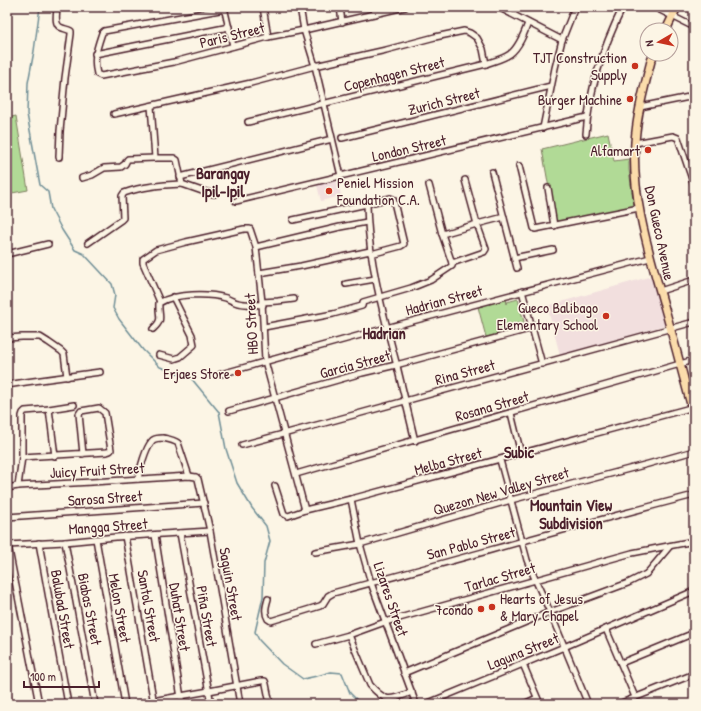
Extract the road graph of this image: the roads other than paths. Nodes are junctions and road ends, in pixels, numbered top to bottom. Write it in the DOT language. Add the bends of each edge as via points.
graph roads {
  1 [pos="57,7"];
  2 [pos="263,7"];
  3 [pos="300,7"];
  4 [pos="340,7"];
  5 [pos="374,7"];
  6 [pos="402,7"];
  7 [pos="498,7"];
  8 [pos="574,7"];
  9 [pos="623,7"];
  10 [pos="654,7"];
  11 [pos="677,7"];
  12 [pos="225,8"];
  13 [pos="375,14"];
  14 [pos="672,17"];
  15 [pos="342,22"];
  16 [pos="670,22"];
  17 [pos="528,23"];
  18 [pos="229,27"];
  19 [pos="694,27"];
  20 [pos="304,30"];
  21 [pos="268,37"];
  22 [pos="562,40"];
  23 [pos="233,46"];
  24 [pos="96,54"];
  25 [pos="651,62"];
  26 [pos="486,64"];
  27 [pos="315,66"];
  28 [pos="551,86"];
  29 [pos="694,96"];
  30 [pos="324,104"];
  31 [pos="151,106"];
  32 [pos="640,107"];
  33 [pos="114,114"];
  34 [pos="587,117"];
  35 [pos="248,122"];
  36 [pos="544,128"];
  37 [pos="586,134"];
  38 [pos="342,138"];
  39 [pos="332,139"];
  40 [pos="635,143"];
  41 [pos="59,157"];
  42 [pos="155,158"];
  43 [pos="519,166"];
  44 [pos="492,172"];
  45 [pos="341,176"];
  46 [pos="180,177"];
  47 [pos="82,178"];
  48 [pos="465,180"];
  49 [pos="182,184"];
  50 [pos="429,185"];
  51 [pos="694,185"];
  52 [pos="548,188"];
  53 [pos="214,194"];
  54 [pos="236,201"];
  55 [pos="367,204"];
  56 [pos="639,208"];
  57 [pos="504,217"];
  58 [pos="293,220"];
  59 [pos="367,222"];
  60 [pos="477,224"];
  61 [pos="554,226"];
  62 [pos="442,234"];
  63 [pos="88,243"];
  64 [pos="48,244"];
  65 [pos="256,247"];
  66 [pos="553,250"];
  67 [pos="370,252"];
  68 [pos="7,254"];
  69 [pos="514,258"];
  70 [pos="650,258"];
  71 [pos="452,262"];
  72 [pos="517,268"];
  73 [pos="259,273"];
  74 [pos="375,279"];
  75 [pos="694,280"];
  76 [pos="346,284"];
  77 [pos="660,290"];
  78 [pos="522,291"];
  79 [pos="173,297"];
  80 [pos="294,298"];
  81 [pos="379,298"];
  82 [pos="160,302"];
  83 [pos="262,303"];
  84 [pos="694,322"];
  85 [pos="264,327"];
  86 [pos="386,328"];
  87 [pos="533,328"];
  88 [pos="670,328"];
  89 [pos="153,329"];
  90 [pos="7,338"];
  91 [pos="159,355"];
  92 [pos="694,360"];
  93 [pos="265,361"];
  94 [pos="542,364"];
  95 [pos="680,364"];
  96 [pos="396,365"];
  97 [pos="100,372"];
  98 [pos="221,374"];
  99 [pos="67,377"];
  100 [pos="7,385"];
  101 [pos="275,398"];
  102 [pos="406,401"];
  103 [pos="74,405"];
  104 [pos="49,409"];
  105 [pos="693,410"];
  106 [pos="230,411"];
  107 [pos="510,413"];
  108 [pos="284,434"];
  109 [pos="415,441"];
  110 [pos="242,445"];
  111 [pos="694,451"];
  112 [pos="83,454"];
  113 [pos="521,454"];
  114 [pos="55,456"];
  115 [pos="22,457"];
  116 [pos="500,460"];
  117 [pos="296,474"];
  118 [pos="189,476"];
  119 [pos="138,479"];
  120 [pos="18,486"];
  121 [pos="275,486"];
  122 [pos="7,488"];
  123 [pos="694,495"];
  124 [pos="351,499"];
  125 [pos="510,500"];
  126 [pos="204,503"];
  127 [pos="305,510"];
  128 [pos="7,517"];
  129 [pos="210,531"];
  130 [pos="7,532"];
  131 [pos="180,533"];
  132 [pos="155,535"];
  133 [pos="125,536"];
  134 [pos="96,539"];
  135 [pos="694,541"];
  136 [pos="65,542"];
  137 [pos="521,542"];
  138 [pos="39,543"];
  139 [pos="360,544"];
  140 [pos="8,545"];
  141 [pos="670,546"];
  142 [pos="314,552"];
  143 [pos="535,579"];
  144 [pos="371,583"];
  145 [pos="694,591"];
  146 [pos="268,599"];
  147 [pos="550,612"];
  148 [pos="385,622"];
  149 [pos="606,629"];
  150 [pos="694,633"];
  151 [pos="349,635"];
  152 [pos="316,644"];
  153 [pos="564,647"];
  154 [pos="621,663"];
  155 [pos="523,664"];
  156 [pos="404,672"];
  157 [pos="694,674"];
  158 [pos="237,686"];
  159 [pos="209,691"];
  160 [pos="412,692"];
  161 [pos="7,694"];
  162 [pos="181,696"];
  163 [pos="635,697"];
  164 [pos="537,698"];
  165 [pos="153,702"];
  166 [pos="9,704"];
  167 [pos="39,704"];
  168 [pos="68,704"];
  169 [pos="95,704"];
  170 [pos="126,704"];
  171 [pos="135,704"];
  172 [pos="182,704"];
  173 [pos="211,704"];
  174 [pos="240,704"];
  175 [pos="270,704"];
  176 [pos="416,704"];
  177 [pos="426,704"];
  178 [pos="524,704"];
  179 [pos="540,704"];
  180 [pos="588,704"];
  181 [pos="619,704"];
  1 -- 41 [label="street" via="57,24 69,30 71,34"];
  2 -- 21 [label="street"];
  3 -- 20 [label="street"];
  4 -- 15 [label="street"];
  5 -- 13 [label="street"];
  6 -- 13 [label="street, Paris Street"];
  7 -- 17 [label="street"];
  8 -- 22 [label="street"];
  9 -- 34 [label="street" via="600,60"];
  10 -- 14 [label="street"];
  11 -- 14 [label="main road"];
  12 -- 18 [label="street"];
  12 -- 24 [label="street" via="104,31"];
  13 -- 15 [label="street, Paris Street"];
  14 -- 16 [label="main road"];
  14 -- 19 [label="street"];
  15 -- 20 [label="street, Paris Street"];
  17 -- 22 [label="street"];
  17 -- 26 [label="street, Copenhagen Street" via="514,50"];
  18 -- 23 [label="street"];
  18 -- 24 [label="street"];
  20 -- 21 [label="street, Paris Street"];
  20 -- 27 [label="street"];
  21 -- 23 [label="street, Paris Street"];
  22 -- 28 [label="street"];
  23 -- 24 [label="street, Paris Street" via="174,62 101,76 97,74 94,66"];
  25 -- 32 [label="main road, Don Gueco Avenue"];
  26 -- 27 [label="street" via="483,49 477,38 464,32"];
  26 -- 30 [label="street, Copenhagen Street"];
  27 -- 30 [label="street"];
  27 -- 31 [label="street"];
  28 -- 36 [label="street"];
  28 -- 38 [label="street, Zurich Street"];
  29 -- 32 [label="street"];
  30 -- 35 [label="street, Copenhagen Street"];
  30 -- 39 [label="street"];
  31 -- 33 [label="street"];
  31 -- 42 [label="street"];
  32 -- 40 [label="main road, Don Gueco Avenue"];
  34 -- 36 [label="street, London Street"];
  34 -- 37 [label="street"];
  36 -- 45 [label="street, London Street"];
  39 -- 45 [label="street"];
  39 -- 46 [label="street"];
  40 -- 51 [label="street" via="673,136 678,138"];
  40 -- 56 [label="main road, Don Gueco Avenue"];
  42 -- 46 [label="street" via="176,158"];
  42 -- 47 [label="street" via="127,159 121,167 104,168"];
  43 -- 61 [label="street" via="534,228"];
  44 -- 57 [label="street"];
  45 -- 54 [label="street, London Street"];
  46 -- 49 [label="street"];
  48 -- 60 [label="street"];
  49 -- 53 [label="street"];
  49 -- 63 [label="street" via="156,185 124,193 121,220"];
  50 -- 62 [label="street"];
  52 -- 61 [label="street"];
  55 -- 58 [label="street"];
  55 -- 59 [label="street"];
  55 -- 67 [label="street" via="393,199 404,244"];
  56 -- 61 [label="street"];
  56 -- 70 [label="main road, Don Gueco Avenue"];
  57 -- 60 [label="street"];
  57 -- 69 [label="street"];
  59 -- 65 [label="street"];
  59 -- 67 [label="street"];
  60 -- 62 [label="street"];
  60 -- 71 [label="street" via="486,251"];
  62 -- 71 [label="street"];
  64 -- 68 [label="street"];
  65 -- 73 [label="street, HBO Street"];
  65 -- 82 [label="street, HBO Street" via="248,229 156,250 142,261"];
  66 -- 69 [label="street"];
  67 -- 73 [label="street"];
  67 -- 74 [label="street"];
  69 -- 72 [label="street"];
  70 -- 77 [label="main road, Don Gueco Avenue"];
  70 -- 78 [label="street, Hadrian Street"];
  71 -- 81 [label="street" via="452,266 431,280"];
  73 -- 83 [label="street, HBO Street"];
  74 -- 76 [label="street"];
  74 -- 81 [label="street"];
  75 -- 77 [label="street"];
  77 -- 88 [label="main road, Don Gueco Avenue"];
  78 -- 86 [label="street, Hadrian Street"];
  78 -- 87 [label="street"];
  79 -- 82 [label="street"];
  79 -- 83 [label="street" via="196,295 225,298 238,303"];
  79 -- 91 [label="street" via="192,334 194,344 174,359"];
  80 -- 83 [label="street"];
  81 -- 85 [label="street" via="333,314"];
  81 -- 86 [label="street"];
  82 -- 89 [label="street" via="160,320"];
  83 -- 85 [label="street, HBO Street"];
  84 -- 88 [label="street, Rina Street"];
  85 -- 93 [label="street, HBO Street"];
  86 -- 93 [label="street, Hadrian Street"];
  86 -- 96 [label="street"];
  87 -- 94 [label="street"];
  87 -- 96 [label="street, Garcia Street"];
  88 -- 94 [label="street, Rina Street"];
  88 -- 95 [label="main road, Don Gueco Avenue"];
  90 -- 99 [label="street" via="40,337 48,342 64,354"];
  92 -- 95 [label="street, Rosana Street"];
  93 -- 98 [label="street, Hadrian Street"];
  93 -- 101 [label="street, HBO Street"];
  94 -- 102 [label="street, Rina Street"];
  95 -- 105 [label="main road, Don Gueco Avenue"];
  95 -- 107 [label="street, Rosana Street"];
  96 -- 101 [label="street, Garcia Street"];
  96 -- 102 [label="street"];
  97 -- 99 [label="street"];
  99 -- 100 [label="street"];
  101 -- 106 [label="street, Garcia Street"];
  101 -- 108 [label="street, HBO Street"];
  102 -- 108 [label="street, Rina Street"];
  102 -- 109 [label="street"];
  103 -- 104 [label="street"];
  104 -- 114 [label="street"];
  104 -- 115 [label="street" via="23,413"];
  105 -- 113 [label="street, Melba Street"];
  107 -- 109 [label="street, Rosana Street"];
  107 -- 113 [label="street"];
  108 -- 110 [label="street, Rina Street"];
  108 -- 117 [label="street, HBO Street"];
  109 -- 117 [label="street, Rosana Street"];
  111 -- 125 [label="street, Quezon New Valley Street"];
  112 -- 112 [label="street" via="78,414 81,411 99,408 105,413 111,450"];
  112 -- 114 [label="street"];
  113 -- 116 [label="street, Melba Street"];
  114 -- 115 [label="street"];
  115 -- 120 [label="street"];
  116 -- 124 [label="street, Melba Street"];
  116 -- 125 [label="street"];
  117 -- 127 [label="street, HBO Street"];
  118 -- 119 [label="street, Juicy Fruit Street"];
  118 -- 119 [label="street" via="178,443 166,438 157,438 150,444"];
  118 -- 126 [label="street, Saguin Street" via="198,479"];
  119 -- 120 [label="street, Juicy Fruit Street"];
  120 -- 122 [label="street, Juicy Fruit Street"];
  121 -- 127 [label="street, Melba Street" via="285,515"];
  123 -- 137 [label="street, San Pablo Street"];
  124 -- 127 [label="street, Melba Street"];
  124 -- 139 [label="street, Lizares Street"];
  125 -- 137 [label="street"];
  125 -- 139 [label="street, Quezon New Valley Street"];
  126 -- 128 [label="street, Sarosa Street"];
  126 -- 129 [label="street, Saguin Street"];
  129 -- 131 [label="street, Mangga Street"];
  129 -- 158 [label="street, Saguin Street"];
  130 -- 140 [label="street"];
  131 -- 132 [label="street, Mangga Street"];
  131 -- 159 [label="street, Piña Street"];
  132 -- 133 [label="street, Mangga Street"];
  132 -- 162 [label="street, Duhat Street"];
  133 -- 134 [label="street, Mangga Street"];
  133 -- 165 [label="street, Santol Street"];
  134 -- 136 [label="street, Mangga Street"];
  134 -- 170 [label="street, Melon Street"];
  135 -- 141 [label="street, Tarlac Street"];
  136 -- 138 [label="street, Mangga Street"];
  136 -- 169 [label="street, Biabas Street"];
  137 -- 143 [label="street"];
  137 -- 144 [label="street, San Pablo Street"];
  138 -- 140 [label="street, Mangga Street"];
  138 -- 168 [label="street, Balubad Street"];
  139 -- 142 [label="street, Quezon New Valley Street"];
  139 -- 144 [label="street, Lizares Street"];
  140 -- 167 [label="street"];
  141 -- 143 [label="street, Tarlac Street" via="632,553"];
  141 -- 147 [label="street" via="646,574"];
  143 -- 147 [label="street"];
  143 -- 148 [label="street, Tarlac Street"];
  144 -- 146 [label="street, San Pablo Street" via="333,593 320,606 271,621 266,616"];
  144 -- 148 [label="street, Lizares Street"];
  145 -- 149 [label="street, Laguna Street"];
  147 -- 153 [label="street"];
  147 -- 156 [label="street"];
  148 -- 151 [label="street, Tarlac Street"];
  148 -- 156 [label="street, Lizares Street"];
  149 -- 153 [label="street, Laguna Street"];
  149 -- 154 [label="street"];
  150 -- 154 [label="street"];
  151 -- 152 [label="street, Tarlac Street"];
  151 -- 160 [label="street" via="370,685 375,691 386,699"];
  153 -- 155 [label="street, Laguna Street"];
  153 -- 180 [label="street"];
  154 -- 163 [label="street"];
  155 -- 164 [label="street"];
  155 -- 177 [label="street, Laguna Street"];
  156 -- 160 [label="street, Lizares Street"];
  157 -- 163 [label="street"];
  158 -- 159 [label="street"];
  158 -- 174 [label="street, Saguin Street"];
  158 -- 175 [label="street" via="265,681"];
  159 -- 162 [label="street"];
  159 -- 173 [label="street, Piña Street"];
  160 -- 176 [label="street, Lizares Street"];
  161 -- 166 [label="street"];
  162 -- 165 [label="street"];
  162 -- 172 [label="street, Duhat Street"];
  163 -- 181 [label="street"];
  164 -- 178 [label="street"];
  164 -- 179 [label="street"];
  165 -- 171 [label="street"];
}
